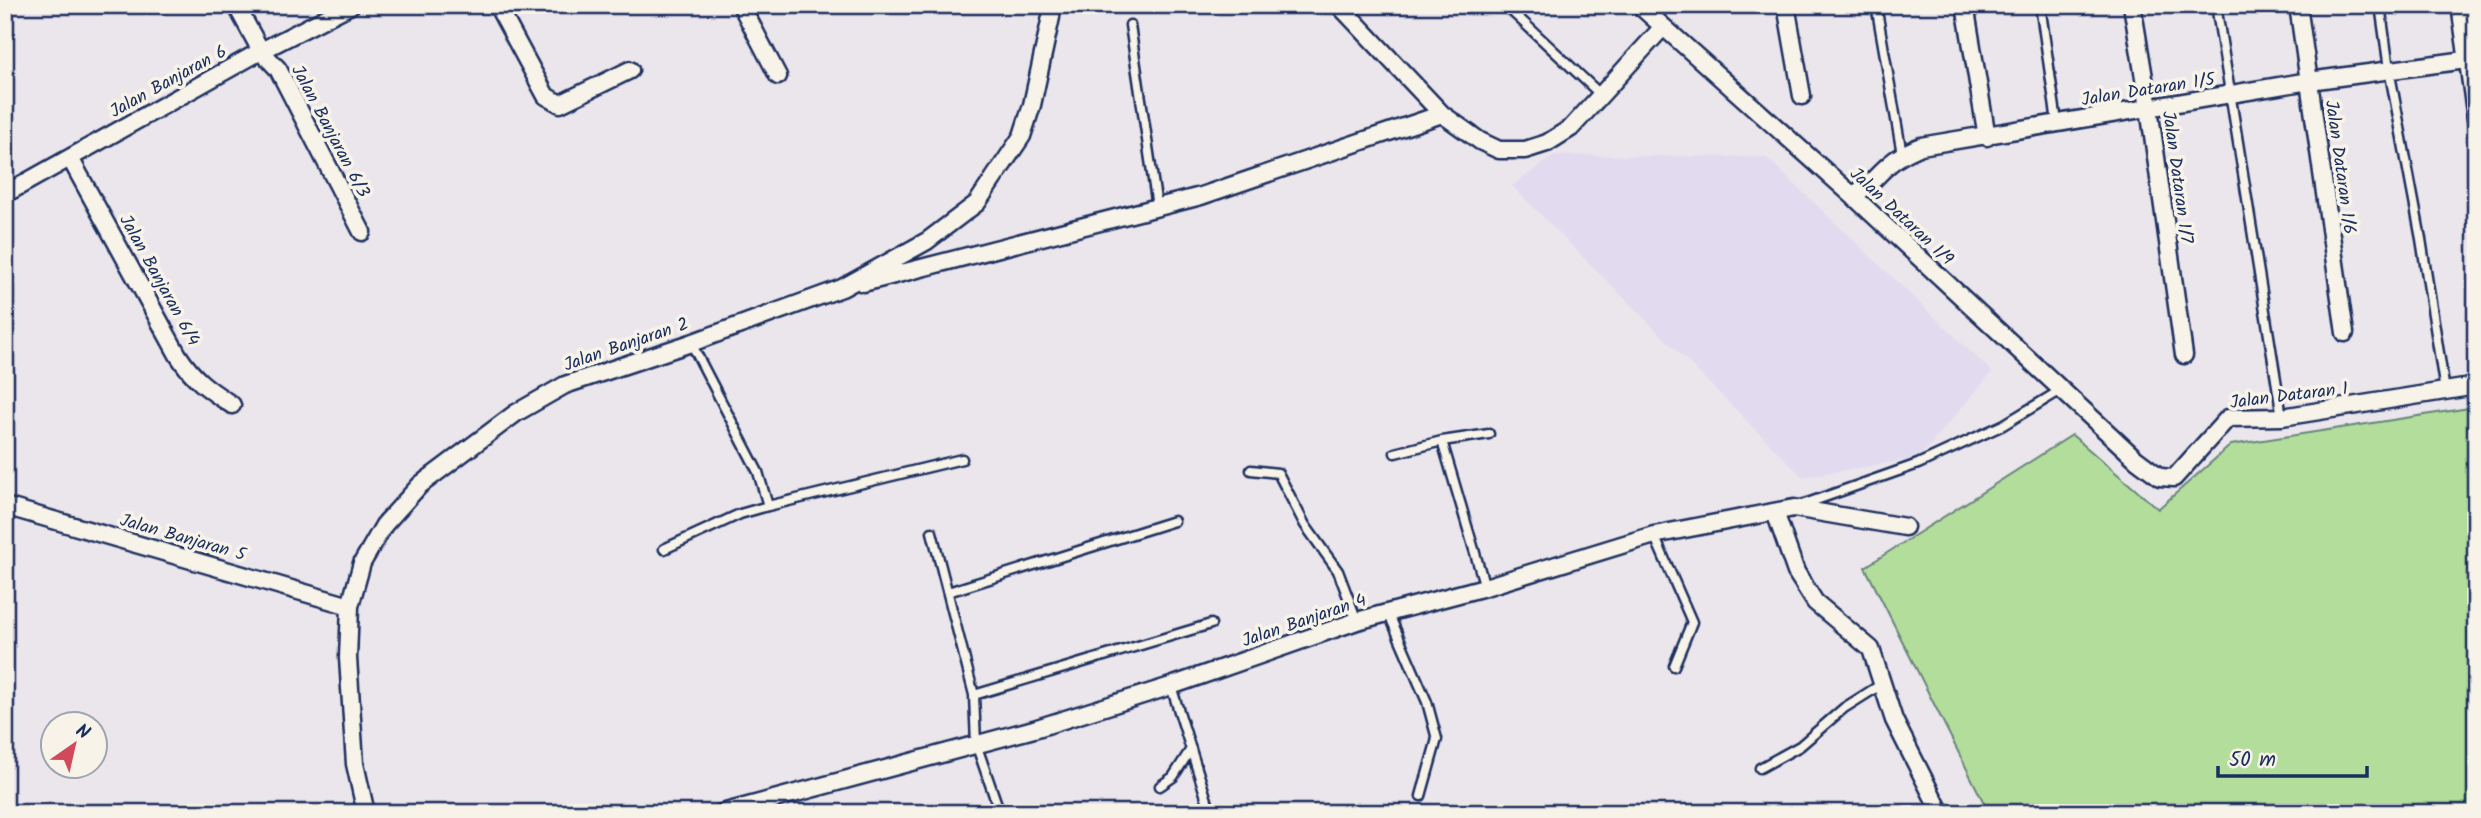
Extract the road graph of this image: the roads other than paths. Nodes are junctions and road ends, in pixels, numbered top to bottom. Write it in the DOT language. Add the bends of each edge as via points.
graph roads {
  1 [pos="236,5"];
  2 [pos="351,5"];
  3 [pos="497,5"];
  4 [pos="741,5"];
  5 [pos="1052,5"];
  6 [pos="1339,5"];
  7 [pos="1504,5"];
  8 [pos="1639,5"];
  9 [pos="1786,5"];
  10 [pos="1876,5"];
  11 [pos="1965,5"];
  12 [pos="2040,5"];
  13 [pos="2132,5"];
  14 [pos="2216,5"];
  15 [pos="2298,5"];
  16 [pos="2380,5"];
  17 [pos="2460,5"];
  18 [pos="1130,25"];
  19 [pos="1662,27"];
  20 [pos="261,51"];
  21 [pos="2466,60"];
  22 [pos="2389,69"];
  23 [pos="630,70"];
  24 [pos="778,76"];
  25 [pos="2309,81"];
  26 [pos="1601,95"];
  27 [pos="1802,96"];
  28 [pos="2231,96"];
  29 [pos="2149,108"];
  30 [pos="1442,114"];
  31 [pos="2476,119"];
  32 [pos="2057,122"];
  33 [pos="1987,137"];
  34 [pos="1902,155"];
  35 [pos="70,158"];
  36 [pos="5,194"];
  37 [pos="1852,195"];
  38 [pos="1157,207"];
  39 [pos="362,232"];
  40 [pos="842,288"];
  41 [pos="2345,333"];
  42 [pos="691,343"];
  43 [pos="2184,355"];
  44 [pos="2476,386"];
  45 [pos="2061,390"];
  46 [pos="2445,391"];
  47 [pos="232,405"];
  48 [pos="2282,417"];
  49 [pos="1489,434"];
  50 [pos="1441,441"];
  51 [pos="1395,453"];
  52 [pos="962,459"];
  53 [pos="2136,459"];
  54 [pos="1251,470"];
  55 [pos="5,506"];
  56 [pos="768,506"];
  57 [pos="1794,508"];
  58 [pos="1775,512"];
  59 [pos="1174,521"];
  60 [pos="1905,527"];
  61 [pos="932,532"];
  62 [pos="1654,535"];
  63 [pos="664,549"];
  64 [pos="1485,587"];
  65 [pos="948,592"];
  66 [pos="350,606"];
  67 [pos="1388,612"];
  68 [pos="1357,621"];
  69 [pos="1211,624"];
  70 [pos="1674,666"];
  71 [pos="1882,684"];
  72 [pos="1171,686"];
  73 [pos="974,695"];
  74 [pos="976,744"];
  75 [pos="1191,749"];
  76 [pos="1760,768"];
  77 [pos="1160,786"];
  78 [pos="1421,796"];
  79 [pos="366,813"];
  80 [pos="722,813"];
  81 [pos="1000,813"];
  82 [pos="1210,813"];
  83 [pos="1941,813"];
  1 -- 20 [label="street, Jalan Banjaran 6/3"];
  2 -- 20 [label="street, Jalan Banjaran 6"];
  3 -- 23 [label="street" via="546,96 560,104"];
  4 -- 24 [label="street"];
  5 -- 40 [label="street, Jalan Banjaran 2" via="1023,136 977,203 927,241"];
  6 -- 30 [label="street"];
  7 -- 26 [label="lane"];
  8 -- 19 [label="street, Jalan Dataran 1/9"];
  9 -- 27 [label="street"];
  10 -- 34 [label="lane"];
  11 -- 33 [label="street"];
  12 -- 32 [label="lane"];
  13 -- 29 [label="street, Jalan Dataran 1/7"];
  14 -- 28 [label="lane"];
  15 -- 25 [label="street, Jalan Dataran 1/6"];
  16 -- 22 [label="lane"];
  17 -- 21 [label="street"];
  18 -- 38 [label="lane"];
  19 -- 26 [label="street"];
  19 -- 37 [label="street, Jalan Dataran 1/9"];
  20 -- 35 [label="street, Jalan Banjaran 6"];
  20 -- 39 [label="street, Jalan Banjaran 6/3" via="278,69"];
  21 -- 22 [label="street, Jalan Dataran 1/5"];
  21 -- 31 [label="street"];
  22 -- 25 [label="street, Jalan Dataran 1/5"];
  22 -- 46 [label="lane"];
  25 -- 28 [label="street, Jalan Dataran 1/5"];
  25 -- 41 [label="street, Jalan Dataran 1/6"];
  26 -- 30 [label="street" via="1571,128 1525,150 1499,150"];
  28 -- 29 [label="street, Jalan Dataran 1/5"];
  28 -- 48 [label="lane"];
  29 -- 32 [label="street, Jalan Dataran 1/5"];
  29 -- 43 [label="street, Jalan Dataran 1/7"];
  30 -- 38 [label="street"];
  32 -- 33 [label="street, Jalan Dataran 1/5"];
  33 -- 34 [label="street, Jalan Dataran 1/5" via="1921,146"];
  34 -- 37 [label="street, Jalan Dataran 1/5" via="1866,190"];
  35 -- 36 [label="street, Jalan Banjaran 6"];
  35 -- 47 [label="street, Jalan Banjaran 6/4" via="191,375"];
  37 -- 45 [label="street, Jalan Dataran 1/9"];
  38 -- 40 [label="street"];
  40 -- 42 [label="street, Jalan Banjaran 2"];
  42 -- 56 [label="lane" via="758,472"];
  42 -- 66 [label="street, Jalan Banjaran 2" via="565,385 516,413 420,485 384,525 362,564"];
  44 -- 46 [label="street, Jalan Dataran 1"];
  45 -- 53 [label="street, Jalan Dataran 1/9"];
  45 -- 57 [label="lane" via="2003,425 1918,464"];
  46 -- 48 [label="street, Jalan Dataran 1"];
  48 -- 53 [label="street, Jalan Dataran 1" via="2228,418 2174,478 2160,477"];
  49 -- 50 [label="lane"];
  50 -- 51 [label="lane"];
  50 -- 64 [label="lane"];
  52 -- 56 [label="lane"];
  54 -- 68 [label="lane" via="1278,473 1305,526 1338,571"];
  55 -- 66 [label="street, Jalan Banjaran 5"];
  56 -- 63 [label="lane"];
  57 -- 58 [label="street, Jalan Banjaran 4"];
  57 -- 60 [label="street, Jalan Banjaran 4"];
  58 -- 62 [label="street, Jalan Banjaran 4"];
  58 -- 71 [label="street" via="1796,572 1815,602 1871,649"];
  59 -- 65 [label="lane"];
  61 -- 65 [label="lane"];
  62 -- 64 [label="street, Jalan Banjaran 4"];
  62 -- 70 [label="lane" via="1692,622"];
  64 -- 67 [label="street, Jalan Banjaran 4"];
  65 -- 73 [label="lane"];
  66 -- 79 [label="street, Jalan Banjaran 2" via="348,658 355,764"];
  67 -- 68 [label="street, Jalan Banjaran 4"];
  67 -- 78 [label="lane" via="1427,702 1437,739"];
  68 -- 72 [label="street, Jalan Banjaran 4"];
  69 -- 73 [label="lane"];
  71 -- 76 [label="lane" via="1844,708 1800,746"];
  71 -- 83 [label="street" via="1894,720"];
  72 -- 74 [label="street, Jalan Banjaran 4"];
  72 -- 75 [label="lane"];
  73 -- 74 [label="lane"];
  74 -- 80 [label="street, Jalan Banjaran 4"];
  74 -- 81 [label="lane"];
  75 -- 77 [label="lane" via="1173,777"];
  75 -- 82 [label="lane"];
}
